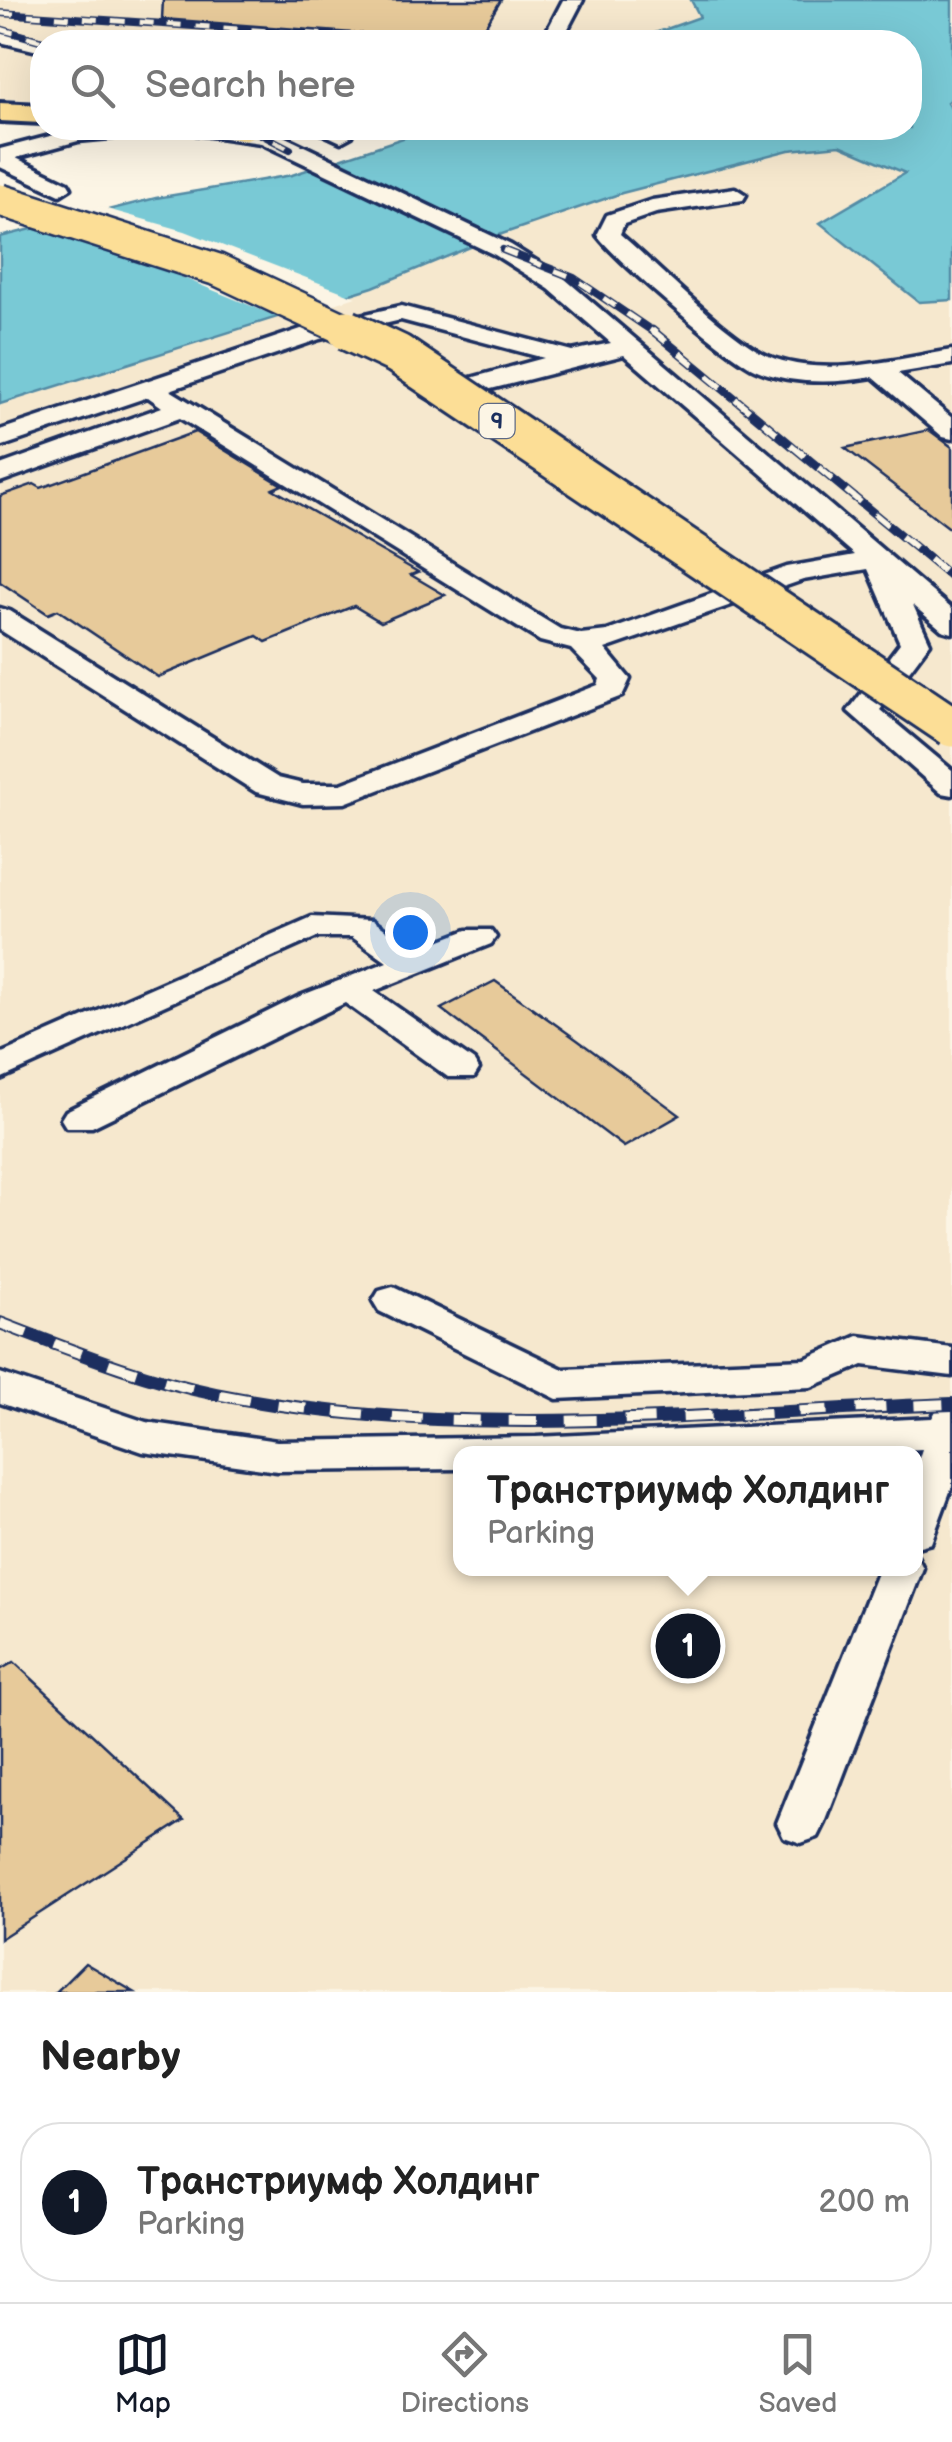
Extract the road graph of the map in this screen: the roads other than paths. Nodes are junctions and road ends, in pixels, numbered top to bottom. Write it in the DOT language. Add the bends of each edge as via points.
graph roads {
  1 [pos="573,0"];
  2 [pos="557,30"];
  3 [pos="0,36"];
  4 [pos="30,43"];
  5 [pos="0,112"];
  6 [pos="30,113"];
  7 [pos="60,140"];
  8 [pos="267,140"];
  9 [pos="0,157"];
  10 [pos="0,186"];
  11 [pos="60,188"];
  12 [pos="735,196"];
  13 [pos="0,200"];
  14 [pos="631,346"];
  15 [pos="952,357"];
  16 [pos="572,358"];
  17 [pos="878,369"];
  18 [pos="150,388"];
  19 [pos="436,395"];
  20 [pos="183,408"];
  21 [pos="952,431"];
  22 [pos="0,438"];
  23 [pos="0,474"];
  24 [pos="878,559"];
  25 [pos="0,617"];
  26 [pos="952,624"];
  27 [pos="580,643"];
  28 [pos="952,693"];
  29 [pos="952,727"];
  30 [pos="952,786"];
  31 [pos="480,938"];
  32 [pos="412,964"];
  33 [pos="349,990"];
  34 [pos="0,1068"];
  35 [pos="461,1069"];
  36 [pos="79,1119"];
  37 [pos="393,1301"];
  38 [pos="952,1362"];
  39 [pos="0,1388"];
  40 [pos="951,1428"];
  41 [pos="640,1446"];
  42 [pos="453,1453"];
  43 [pos="923,1510"];
  44 [pos="898,1576"];
  45 [pos="801,1823"];
  1 -- 2 [label="street"];
  3 -- 4 [label="street"];
  5 -- 6 [label="highway"];
  7 -- 9 [label="street"];
  8 -- 14 [label="street" via="503,250 558,284"];
  9 -- 11 [label="street"];
  10 -- 28 [label="highway, 9" via="192,244 292,282 428,347"];
  12 -- 17 [label="street" via="637,210 615,220 608,235 749,356 817,374"];
  13 -- 29 [label="highway, 9, bridge" via="218,270 398,354"];
  14 -- 16 [label="street"];
  14 -- 24 [label="street"];
  15 -- 17 [label="street"];
  16 -- 18 [label="street" via="401,313 313,333"];
  16 -- 19 [label="street"];
  17 -- 21 [label="street"];
  18 -- 20 [label="street"];
  18 -- 22 [label="street"];
  20 -- 23 [label="street"];
  20 -- 27 [label="street" via="550,635"];
  24 -- 26 [label="street"];
  24 -- 27 [label="street" via="798,573 612,640"];
  24 -- 30 [label="street" via="915,643 863,711"];
  25 -- 27 [label="street" via="268,785 302,794 345,793 611,690 609,666"];
  31 -- 32 [label="street"];
  32 -- 33 [label="street"];
  32 -- 34 [label="street" via="360,928 312,927"];
  33 -- 35 [label="street"];
  33 -- 36 [label="street"];
  37 -- 38 [label="street" via="557,1384 811,1373 858,1350"];
  39 -- 42 [label="street" via="143,1437 278,1456"];
  40 -- 41 [label="street"];
  40 -- 43 [label="street"];
  44 -- 45 [label="street"];
}
